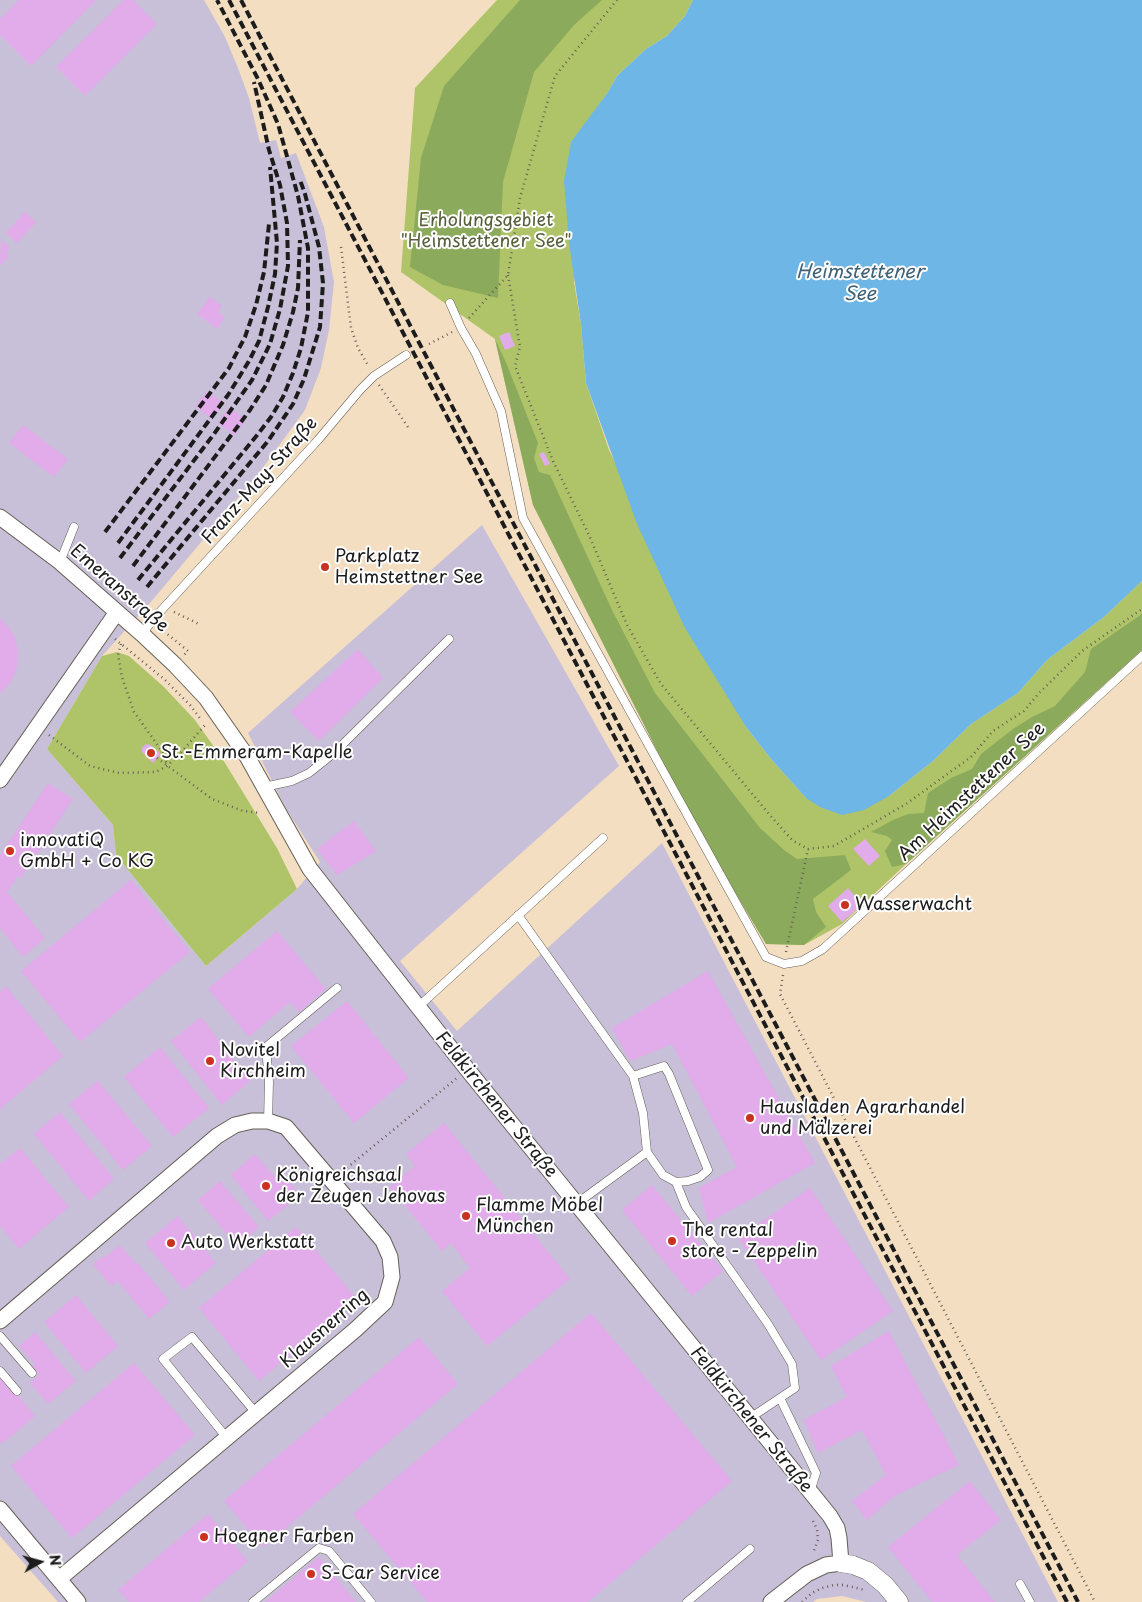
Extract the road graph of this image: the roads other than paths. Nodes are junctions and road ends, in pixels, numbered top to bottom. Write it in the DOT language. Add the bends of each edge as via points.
graph roads {
  1 [pos="450,303"];
  2 [pos="406,355"];
  3 [pos="0,517"];
  4 [pos="74,527"];
  5 [pos="60,562"];
  6 [pos="117,612"];
  7 [pos="142,634"];
  8 [pos="449,638"];
  9 [pos="1142,656"];
  10 [pos="206,698"];
  11 [pos="0,780"];
  12 [pos="264,786"];
  13 [pos="603,838"];
  14 [pos="518,914"];
  15 [pos="337,988"];
  16 [pos="418,1007"];
  17 [pos="633,1076"];
  18 [pos="268,1121"];
  19 [pos="646,1152"];
  20 [pos="676,1182"];
  21 [pos="576,1204"];
  22 [pos="0,1321"];
  23 [pos="0,1336"];
  24 [pos="0,1371"];
  25 [pos="32,1373"];
  26 [pos="17,1391"];
  27 [pos="780,1398"];
  28 [pos="256,1413"];
  29 [pos="750,1418"];
  30 [pos="227,1438"];
  31 [pos="810,1492"];
  32 [pos="0,1509"];
  33 [pos="750,1549"];
  34 [pos="840,1564"];
  35 [pos="59,1579"];
  36 [pos="1020,1584"];
  37 [pos="78,1602"];
  38 [pos="253,1602"];
  39 [pos="371,1602"];
  40 [pos="687,1602"];
  41 [pos="771,1602"];
  42 [pos="898,1602"];
  43 [pos="1030,1602"];
  1 -- 9 [label="lane, Am Heimstettener See" via="501,411 523,518 766,957 784,964 802,961 823,950"];
  2 -- 7 [label="lane, Franz-May-Straße" via="374,376 360,390"];
  3 -- 5 [label="street, Emeranstraße"];
  4 -- 5 [label="lane"];
  5 -- 6 [label="street, Emeranstraße"];
  6 -- 7 [label="street, Emeranstraße"];
  6 -- 11 [label="street"];
  7 -- 10 [label="street, Emeranstraße"];
  8 -- 12 [label="lane" via="334,753 309,773 292,781"];
  10 -- 12 [label="street, Feldkirchener Straße"];
  12 -- 16 [label="street, Feldkirchener Straße" via="310,870"];
  13 -- 14 [label="lane"];
  14 -- 16 [label="lane"];
  14 -- 17 [label="lane"];
  15 -- 18 [label="lane" via="266,1047"];
  16 -- 21 [label="street, Feldkirchener Straße"];
  17 -- 19 [label="lane" via="643,1112"];
  17 -- 20 [label="lane" via="664,1066 708,1170 700,1177"];
  18 -- 22 [label="street" via="235,1125 217,1136"];
  18 -- 28 [label="street, Klausnerring" via="286,1127 383,1241 390,1257 392,1276 385,1302"];
  19 -- 20 [label="lane" via="663,1175"];
  19 -- 21 [label="lane"];
  20 -- 27 [label="lane" via="686,1207 792,1364 795,1388"];
  21 -- 29 [label="street, Feldkirchener Straße"];
  23 -- 25 [label="lane"];
  24 -- 26 [label="lane"];
  27 -- 29 [label="lane"];
  27 -- 31 [label="lane" via="816,1473"];
  28 -- 30 [label="street, Klausnerring"];
  28 -- 30 [label="lane" via="192,1337 164,1359"];
  29 -- 31 [label="street, Feldkirchener Straße"];
  30 -- 35 [label="street, Klausnerring"];
  31 -- 34 [label="street, Feldkirchener Straße" via="837,1528"];
  32 -- 35 [label="street"];
  33 -- 40 [label="lane"];
  34 -- 41 [label="street" via="826,1565 807,1574"];
  34 -- 42 [label="street" via="853,1565 872,1574"];
  35 -- 37 [label="street"];
  36 -- 43 [label="lane"];
  38 -- 39 [label="lane" via="319,1548 329,1551"];
}
